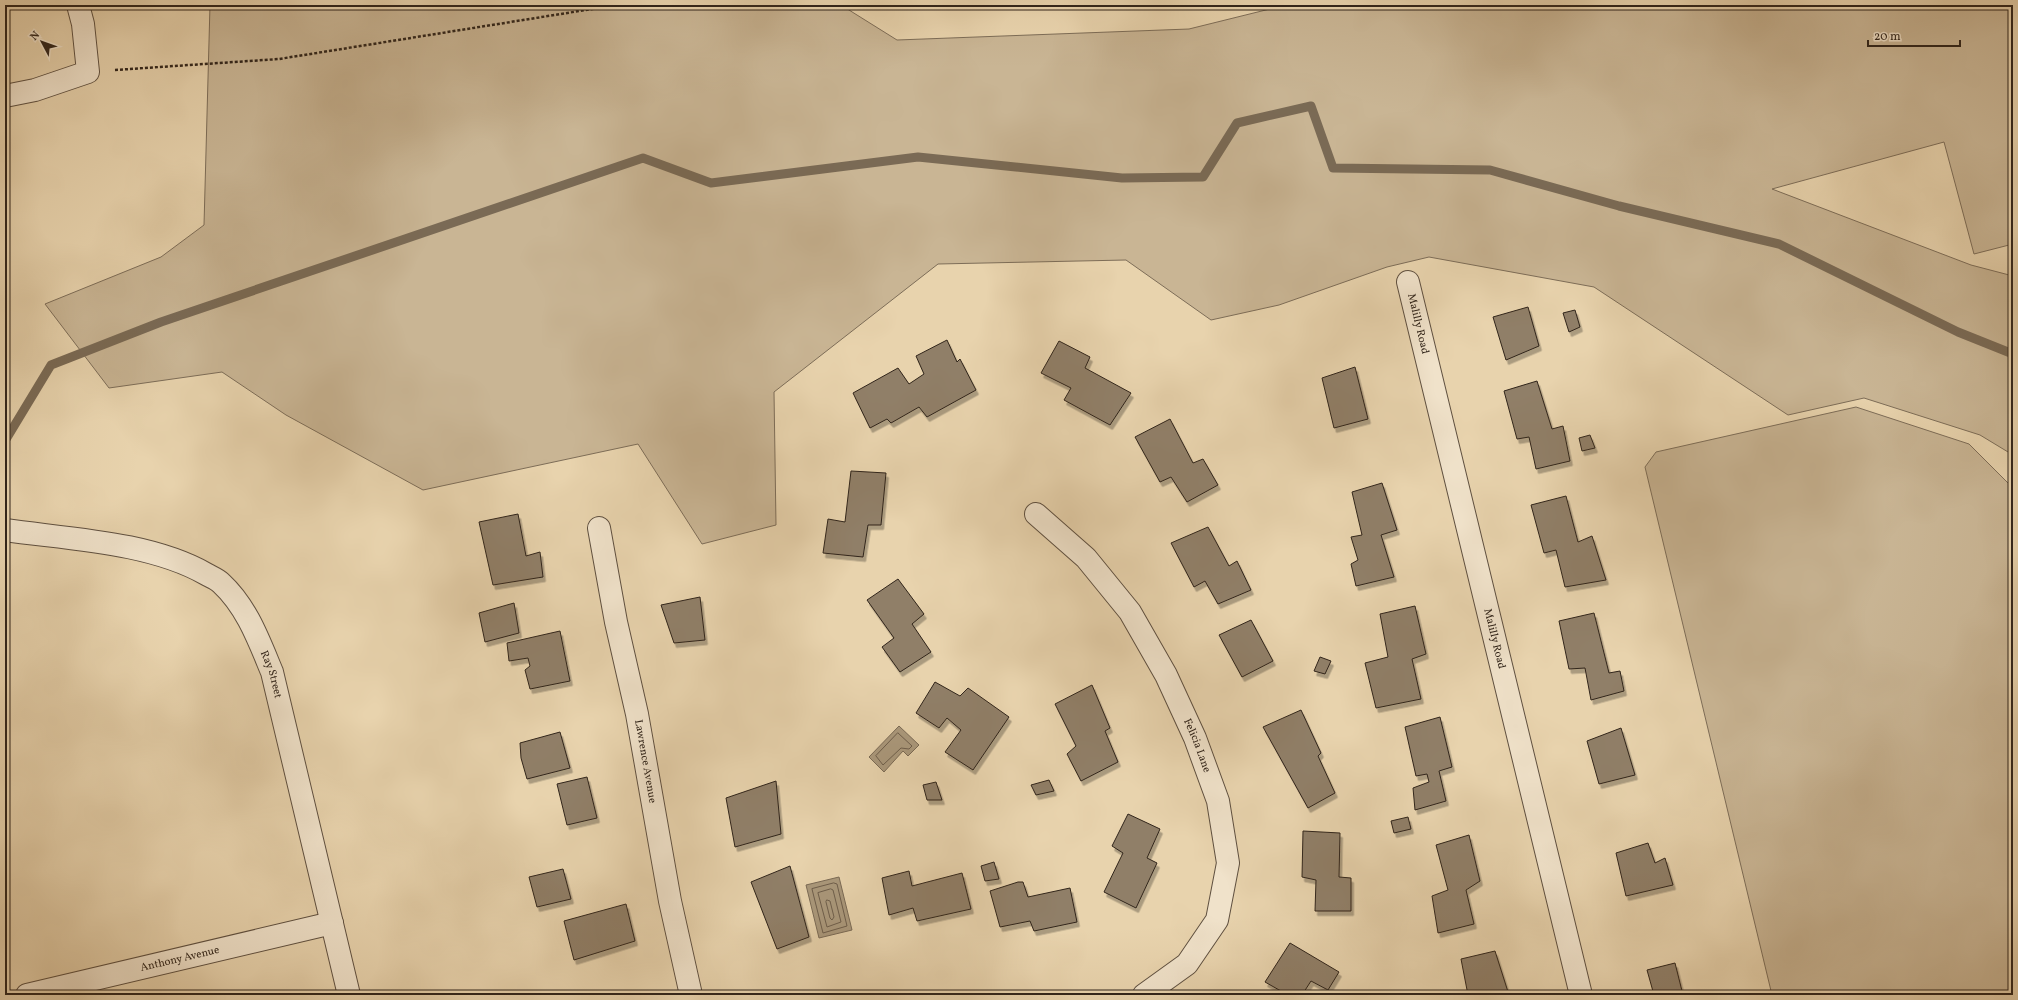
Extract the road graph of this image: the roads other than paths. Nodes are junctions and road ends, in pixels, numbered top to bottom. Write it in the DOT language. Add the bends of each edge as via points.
graph roads {
  1 [pos="78,5"];
  2 [pos="5,96"];
  3 [pos="1408,282"];
  4 [pos="1036,514"];
  5 [pos="599,528"];
  6 [pos="5,530"];
  7 [pos="332,923"];
  8 [pos="27,995"];
  9 [pos="349,995"];
  10 [pos="690,995"];
  11 [pos="1144,995"];
  12 [pos="1581,995"];
  1 -- 2 [label="street" via="83,24 88,72 35,90"];
  3 -- 12 [label="street, Malilly Road"];
  4 -- 11 [label="street, Felicia Lane" via="1086,558 1130,612 1166,675 1195,738 1218,801 1228,863 1217,920 1187,964"];
  5 -- 10 [label="street, Lawrence Avenue"];
  6 -- 7 [label="street, Ray Street" via="152,552 187,563 221,582 243,609 272,672"];
  7 -- 8 [label="street, Anthony Avenue"];
  7 -- 9 [label="street, Ray Street"];
}
